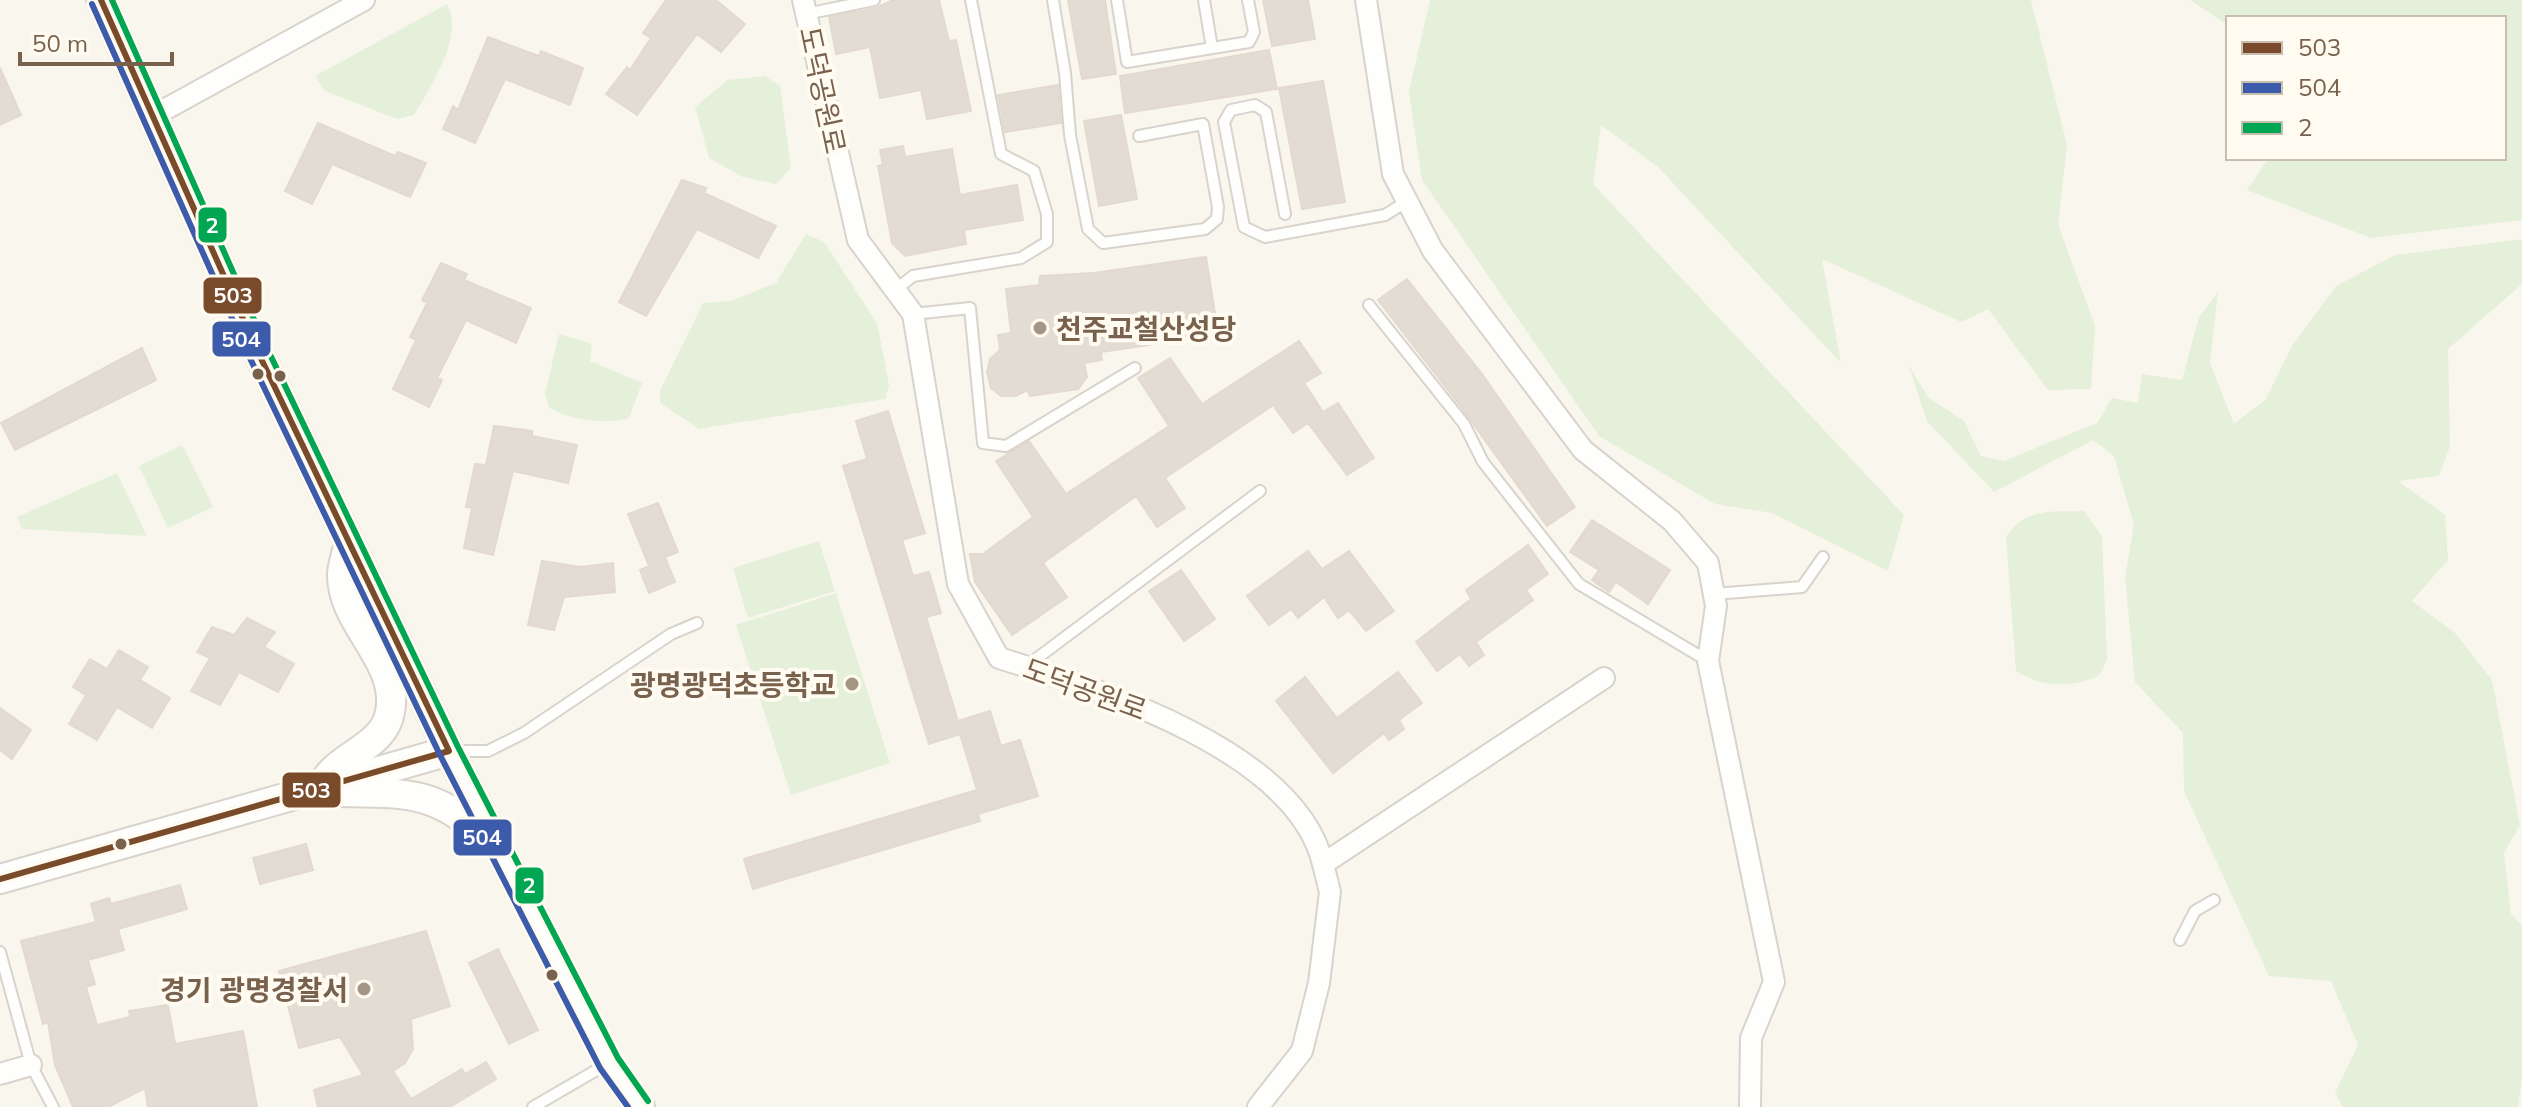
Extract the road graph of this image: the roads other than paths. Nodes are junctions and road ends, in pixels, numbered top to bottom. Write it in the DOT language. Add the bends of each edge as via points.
graph roads {
  1 [pos="101,0"];
  2 [pos="364,0"];
  3 [pos="874,0"];
  4 [pos="971,0"];
  5 [pos="1053,0"];
  6 [pos="1117,0"];
  7 [pos="1204,0"];
  8 [pos="1248,0"];
  9 [pos="1366,0"];
  10 [pos="805,7"];
  11 [pos="1212,48"];
  12 [pos="153,116"];
  13 [pos="1139,136"];
  14 [pos="1406,202"];
  15 [pos="1285,214"];
  16 [pos="895,290"];
  17 [pos="1369,305"];
  18 [pos="913,314"];
  19 [pos="1135,368"];
  20 [pos="1260,491"];
  21 [pos="349,543"];
  22 [pos="1823,557"];
  23 [pos="1714,594"];
  24 [pos="697,623"];
  25 [pos="1708,661"];
  26 [pos="1026,667"];
  27 [pos="1604,678"];
  28 [pos="449,751"];
  29 [pos="315,789"];
  30 [pos="502,854"];
  31 [pos="1323,864"];
  32 [pos="0,879"];
  33 [pos="2214,900"];
  34 [pos="2180,940"];
  35 [pos="0,952"];
  36 [pos="609,1063"];
  37 [pos="31,1065"];
  38 [pos="0,1074"];
  39 [pos="53,1107"];
  40 [pos="533,1107"];
  41 [pos="640,1107"];
  42 [pos="1258,1107"];
  43 [pos="1750,1107"];
  1 -- 12 [label="main road"];
  2 -- 12 [label="street"];
  3 -- 10 [label="lane"];
  4 -- 16 [label="lane" via="1001,154 1034,171 1047,214 1047,242 1021,258 913,276"];
  5 -- 13 [label="lane" via="1088,229 1103,243 1205,229 1217,219 1218,207 1203,124"];
  6 -- 11 [label="lane" via="1127,62"];
  7 -- 11 [label="lane"];
  8 -- 11 [label="lane" via="1254,32 1249,42"];
  9 -- 14 [label="street" via="1393,174"];
  10 -- 16 [label="street, 도덕공원로" via="858,240"];
  12 -- 21 [label="main road"];
  14 -- 15 [label="lane" via="1385,215 1265,237 1244,227 1224,122 1231,110 1255,105 1266,112"];
  14 -- 23 [label="street" via="1433,251 1583,450 1672,521 1708,563"];
  16 -- 18 [label="street, 도덕공원로"];
  17 -- 25 [label="lane" via="1464,424 1483,462 1579,584"];
  18 -- 19 [label="lane" via="970,308 983,443 1006,446"];
  18 -- 26 [label="street, 도덕공원로" via="958,584 999,658"];
  20 -- 26 [label="lane"];
  21 -- 28 [label="main road"];
  21 -- 29 [label="main road" via="342,572 346,597 387,683 391,711 376,737"];
  22 -- 23 [label="lane" via="1802,587"];
  23 -- 25 [label="street"];
  24 -- 28 [label="lane" via="671,634 524,733 488,751"];
  25 -- 43 [label="street" via="1774,982 1751,1038"];
  26 -- 31 [label="street, 도덕공원로" via="1100,690 1212,741 1269,783 1317,840"];
  27 -- 31 [label="street"];
  28 -- 29 [label="main road"];
  28 -- 30 [label="main road"];
  29 -- 30 [label="main road" via="424,797 458,812"];
  29 -- 32 [label="main road"];
  30 -- 36 [label="main road"];
  31 -- 42 [label="street, 도덕공원로" via="1330,892 1319,983 1302,1051"];
  33 -- 34 [label="lane" via="2195,911"];
  35 -- 37 [label="lane"];
  36 -- 40 [label="lane"];
  36 -- 41 [label="main road"];
  37 -- 38 [label="street"];
  37 -- 39 [label="lane"];
}
